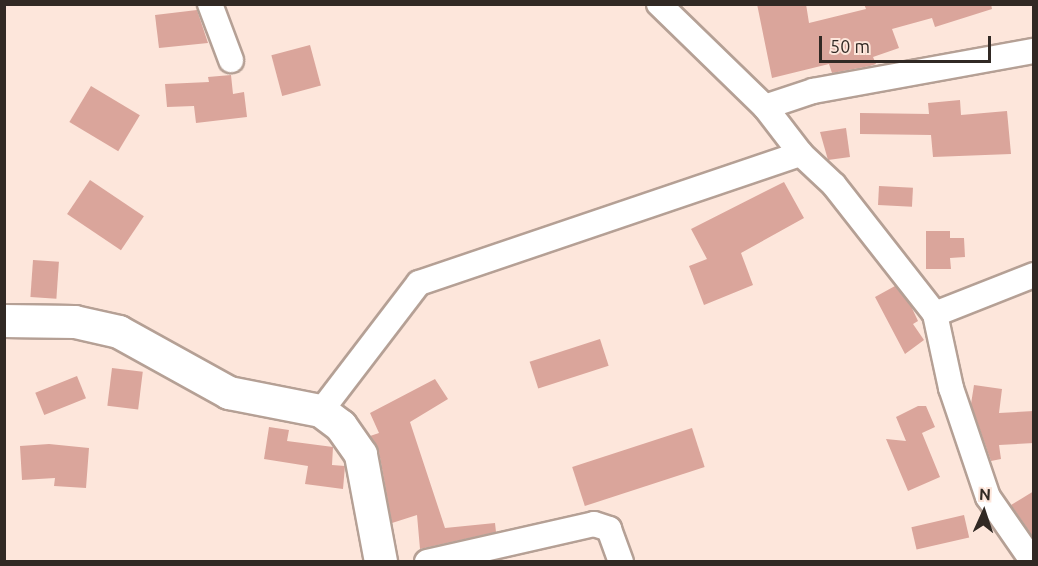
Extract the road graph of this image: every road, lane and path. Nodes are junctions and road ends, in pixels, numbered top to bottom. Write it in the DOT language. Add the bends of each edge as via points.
graph roads {
  1 [pos="210,4"];
  2 [pos="667,5"];
  3 [pos="1034,51"];
  4 [pos="231,60"];
  5 [pos="765,107"];
  6 [pos="801,154"];
  7 [pos="1034,275"];
  8 [pos="934,314"];
  9 [pos="4,321"];
  10 [pos="321,411"];
  11 [pos="381,561"];
  12 [pos="427,561"];
  13 [pos="621,561"];
  14 [pos="1034,561"];
  1 -- 4 [label="street"];
  2 -- 5 [label="street"];
  3 -- 5 [label="street" via="813,91"];
  5 -- 6 [label="street"];
  6 -- 8 [label="street" via="834,185"];
  6 -- 10 [label="street" via="419,283"];
  7 -- 8 [label="street"];
  8 -- 14 [label="street" via="951,388 988,497"];
  9 -- 10 [label="street" via="75,322 119,332 229,393"];
  10 -- 11 [label="street" via="341,426 361,455"];
  12 -- 13 [label="street" via="603,524 609,529"];
}
